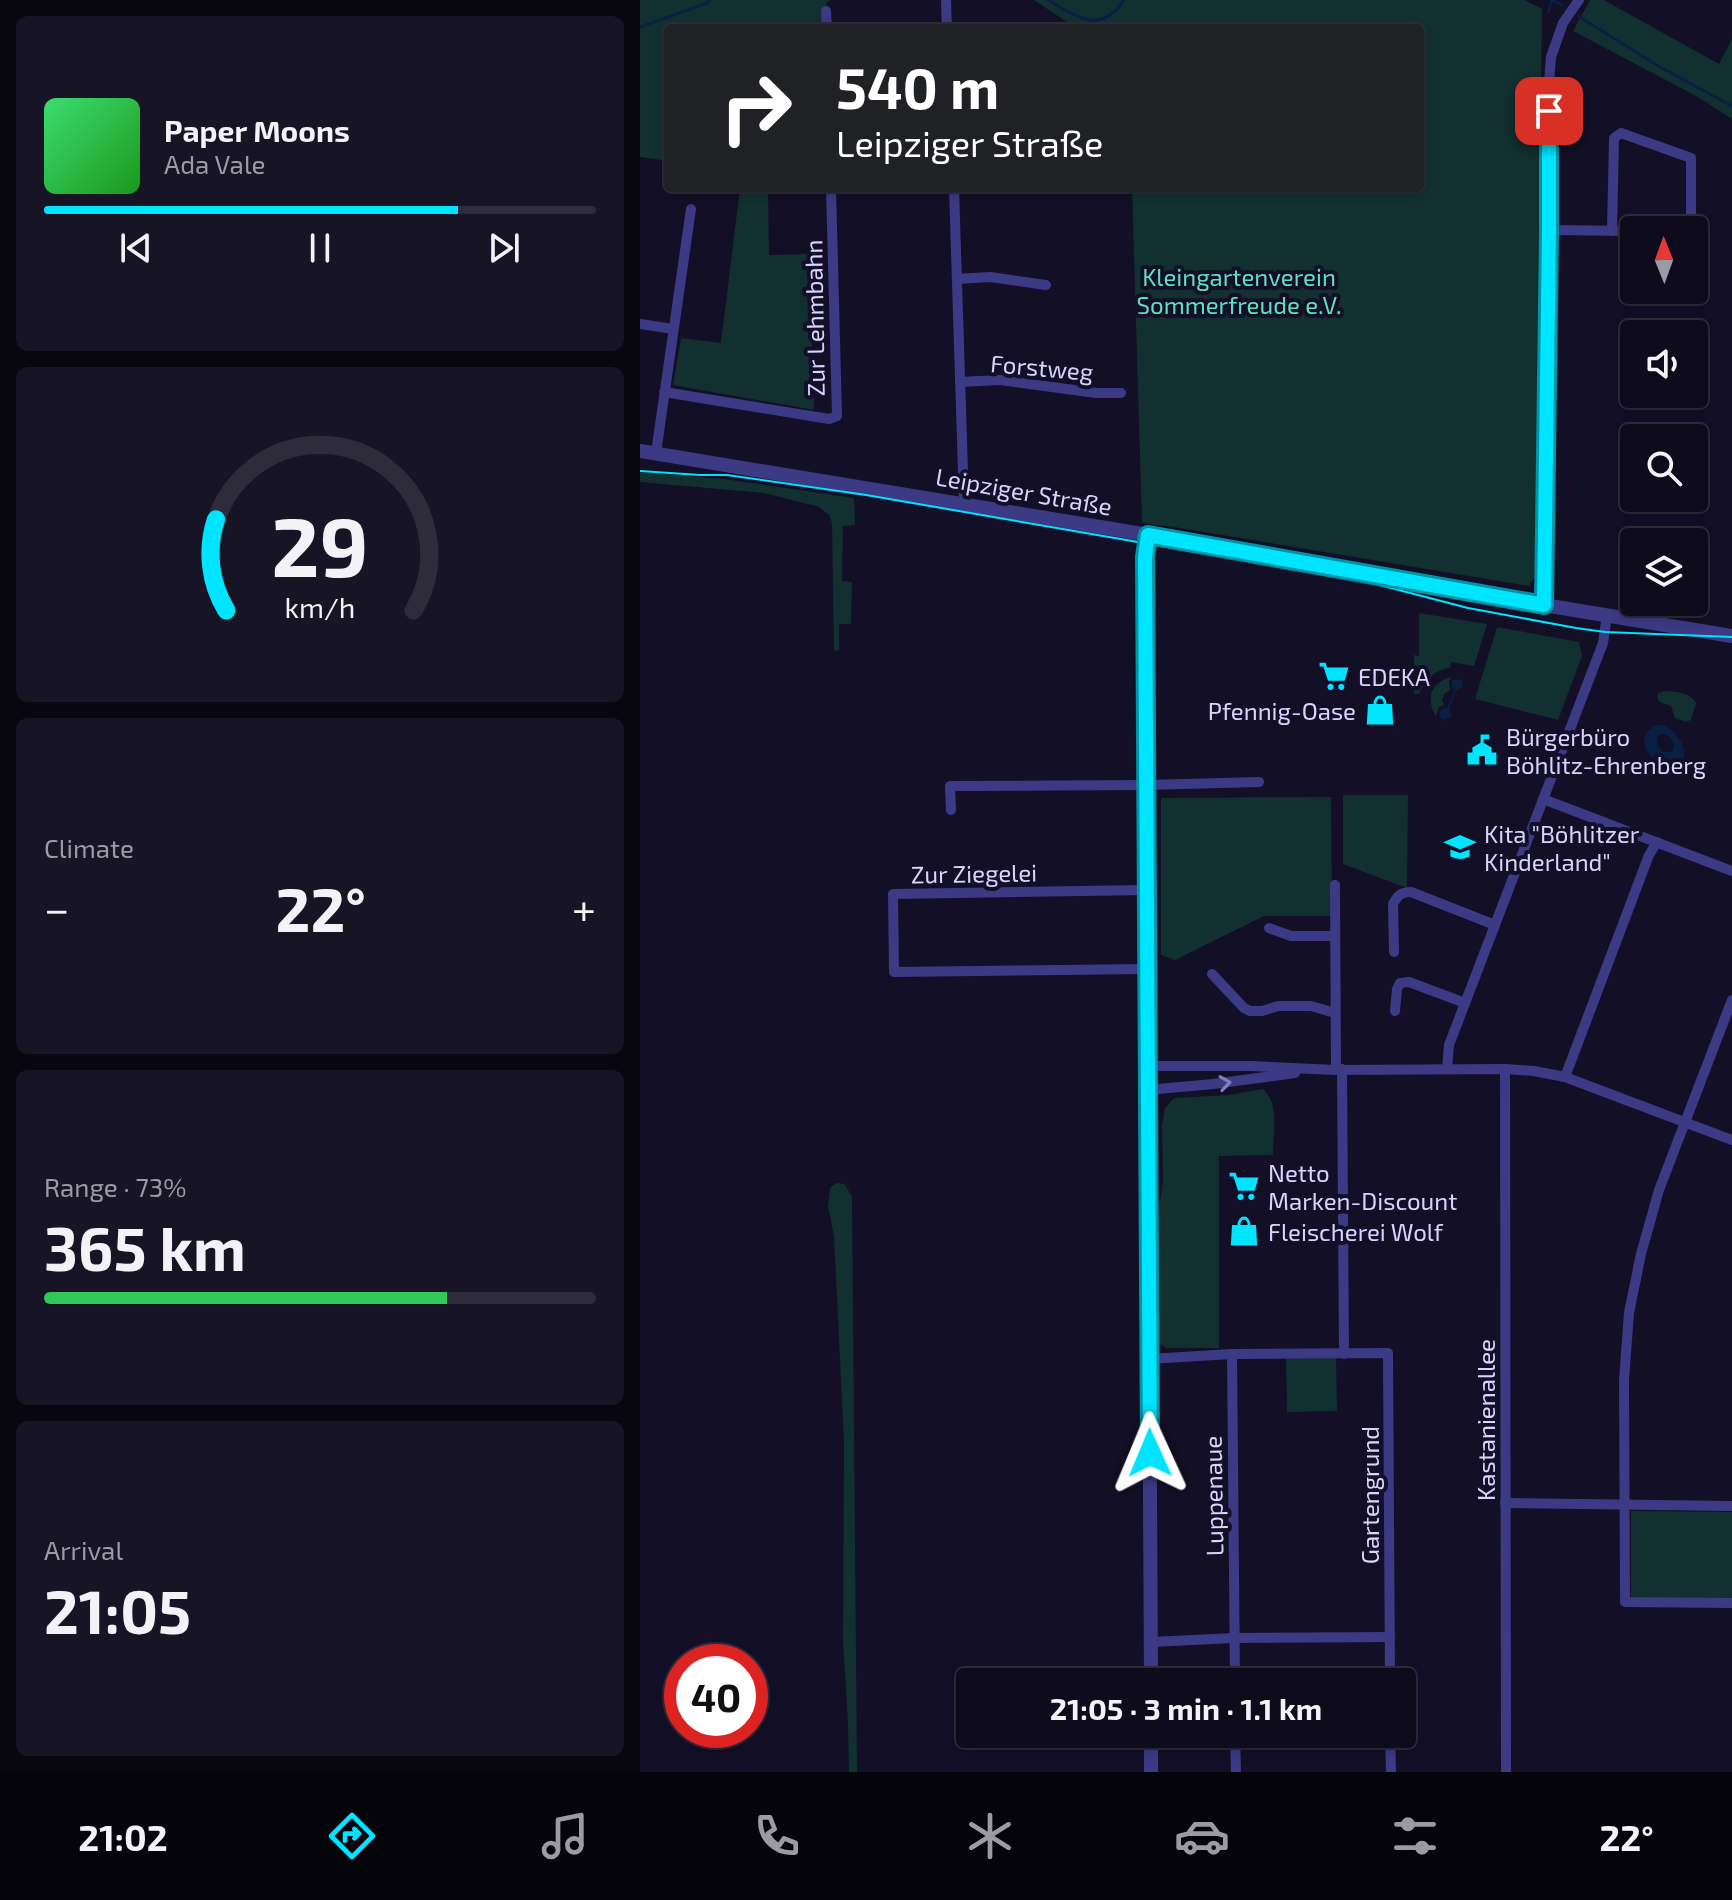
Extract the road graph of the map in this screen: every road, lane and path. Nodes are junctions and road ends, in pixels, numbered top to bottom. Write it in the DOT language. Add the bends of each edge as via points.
graph roads {
  1 [pos="946,0"];
  2 [pos="1579,0"];
  3 [pos="826,11"];
  4 [pos="827,24"];
  5 [pos="947,24"];
  6 [pos="831,192"];
  7 [pos="954,192"];
  8 [pos="691,209"];
  9 [pos="1691,216"];
  10 [pos="1549,230"];
  11 [pos="1612,231"];
  12 [pos="1620,231"];
  13 [pos="957,279"];
  14 [pos="1046,285"];
  15 [pos="640,324"];
  16 [pos="673,329"];
  17 [pos="960,382"];
  18 [pos="664,392"];
  19 [pos="1121,393"];
  20 [pos="640,451"];
  21 [pos="656,453"];
  22 [pos="964,503"];
  23 [pos="1148,535"];
  24 [pos="1544,605"];
  25 [pos="1607,615"];
  26 [pos="1732,636"];
  27 [pos="1259,782"];
  28 [pos="1146,785"];
  29 [pos="1543,799"];
  30 [pos="951,810"];
  31 [pos="1657,842"];
  32 [pos="1732,871"];
  33 [pos="1335,885"];
  34 [pos="1146,890"];
  35 [pos="1495,925"];
  36 [pos="1269,928"];
  37 [pos="1335,936"];
  38 [pos="1394,952"];
  39 [pos="1146,969"];
  40 [pos="1212,974"];
  41 [pos="1732,1000"];
  42 [pos="1465,1003"];
  43 [pos="1395,1011"];
  44 [pos="1335,1013"];
  45 [pos="1147,1066"];
  46 [pos="1447,1069"];
  47 [pos="1505,1069"];
  48 [pos="1321,1070"];
  49 [pos="1339,1070"];
  50 [pos="1565,1077"];
  51 [pos="1147,1090"];
  52 [pos="1686,1123"];
  53 [pos="1732,1140"];
  54 [pos="1232,1354"];
  55 [pos="1344,1354"];
  56 [pos="1149,1359"];
  57 [pos="1505,1503"];
  58 [pos="1626,1505"];
  59 [pos="1732,1506"];
  60 [pos="1732,1603"];
  61 [pos="1390,1637"];
  62 [pos="1234,1638"];
  63 [pos="1151,1642"];
  64 [pos="1151,1668"];
  65 [pos="1235,1668"];
  66 [pos="1390,1668"];
  67 [pos="1151,1748"];
  68 [pos="1235,1748"];
  69 [pos="1390,1748"];
  70 [pos="1151,1772"];
  71 [pos="1236,1772"];
  72 [pos="1391,1772"];
  73 [pos="1506,1772"];
  1 -- 5 [label="street"];
  2 -- 10 [label="street" via="1563,23 1551,57"];
  3 -- 4 [label="street"];
  6 -- 18 [label="street, Zur Lehmbahn" via="837,416 829,419"];
  7 -- 13 [label="street, Forstweg"];
  8 -- 16 [label="street"];
  9 -- 11 [label="street" via="1691,158 1621,133 1614,138"];
  10 -- 11 [label="street"];
  10 -- 24 [label="street"];
  11 -- 12 [label="street"];
  13 -- 14 [label="street" via="990,277"];
  13 -- 17 [label="street, Forstweg"];
  15 -- 16 [label="street"];
  16 -- 18 [label="street"];
  17 -- 19 [label="street, Forstweg" via="1000,380"];
  17 -- 22 [label="street, Forstweg"];
  18 -- 21 [label="street"];
  20 -- 21 [label="street, Leipziger Straße"];
  21 -- 22 [label="street, Leipziger Straße"];
  22 -- 23 [label="street, Leipziger Straße"];
  23 -- 24 [label="street, Leipziger Straße"];
  23 -- 28 [label="street"];
  24 -- 25 [label="street, Leipziger Straße"];
  25 -- 26 [label="street, Leipziger Straße"];
  25 -- 29 [label="street" via="1603,643"];
  27 -- 28 [label="street"];
  28 -- 30 [label="street" via="950,786"];
  28 -- 34 [label="street"];
  29 -- 31 [label="street"];
  29 -- 35 [label="street"];
  31 -- 32 [label="street"];
  31 -- 50 [label="street"];
  33 -- 37 [label="street"];
  34 -- 39 [label="street"];
  34 -- 39 [label="street, Zur Ziegelei" via="893,894 894,972"];
  35 -- 38 [label="street" via="1403,892 1393,904"];
  35 -- 42 [label="street"];
  36 -- 37 [label="street" via="1291,936"];
  37 -- 44 [label="street"];
  39 -- 45 [label="street"];
  40 -- 44 [label="street" via="1250,1011 1311,1006"];
  41 -- 52 [label="street"];
  42 -- 43 [label="street" via="1400,983"];
  42 -- 46 [label="street" via="1449,1045"];
  44 -- 49 [label="street"];
  45 -- 48 [label="street"];
  45 -- 51 [label="street"];
  46 -- 47 [label="street"];
  46 -- 49 [label="street"];
  47 -- 50 [label="street"];
  47 -- 57 [label="street, Kastanienallee"];
  48 -- 49 [label="street"];
  51 -- 48 [label="street, one-way"];
  49 -- 55 [label="street"];
  50 -- 52 [label="street"];
  51 -- 56 [label="street"];
  52 -- 53 [label="street"];
  52 -- 58 [label="street" via="1659,1190 1629,1313"];
  54 -- 55 [label="street, Gartengrund"];
  54 -- 56 [label="street, Gartengrund"];
  54 -- 62 [label="street, Luppenaue"];
  55 -- 61 [label="street, Gartengrund" via="1388,1353"];
  56 -- 63 [label="street"];
  57 -- 58 [label="street"];
  57 -- 73 [label="street, Kastanienallee"];
  58 -- 59 [label="street"];
  58 -- 60 [label="street" via="1625,1602"];
  61 -- 62 [label="street"];
  61 -- 66 [label="street, Gartengrund"];
  62 -- 63 [label="street"];
  62 -- 65 [label="street, Luppenaue"];
  63 -- 64 [label="street"];
  67 -- 70 [label="street"];
  68 -- 71 [label="street"];
  69 -- 72 [label="street"];
}
